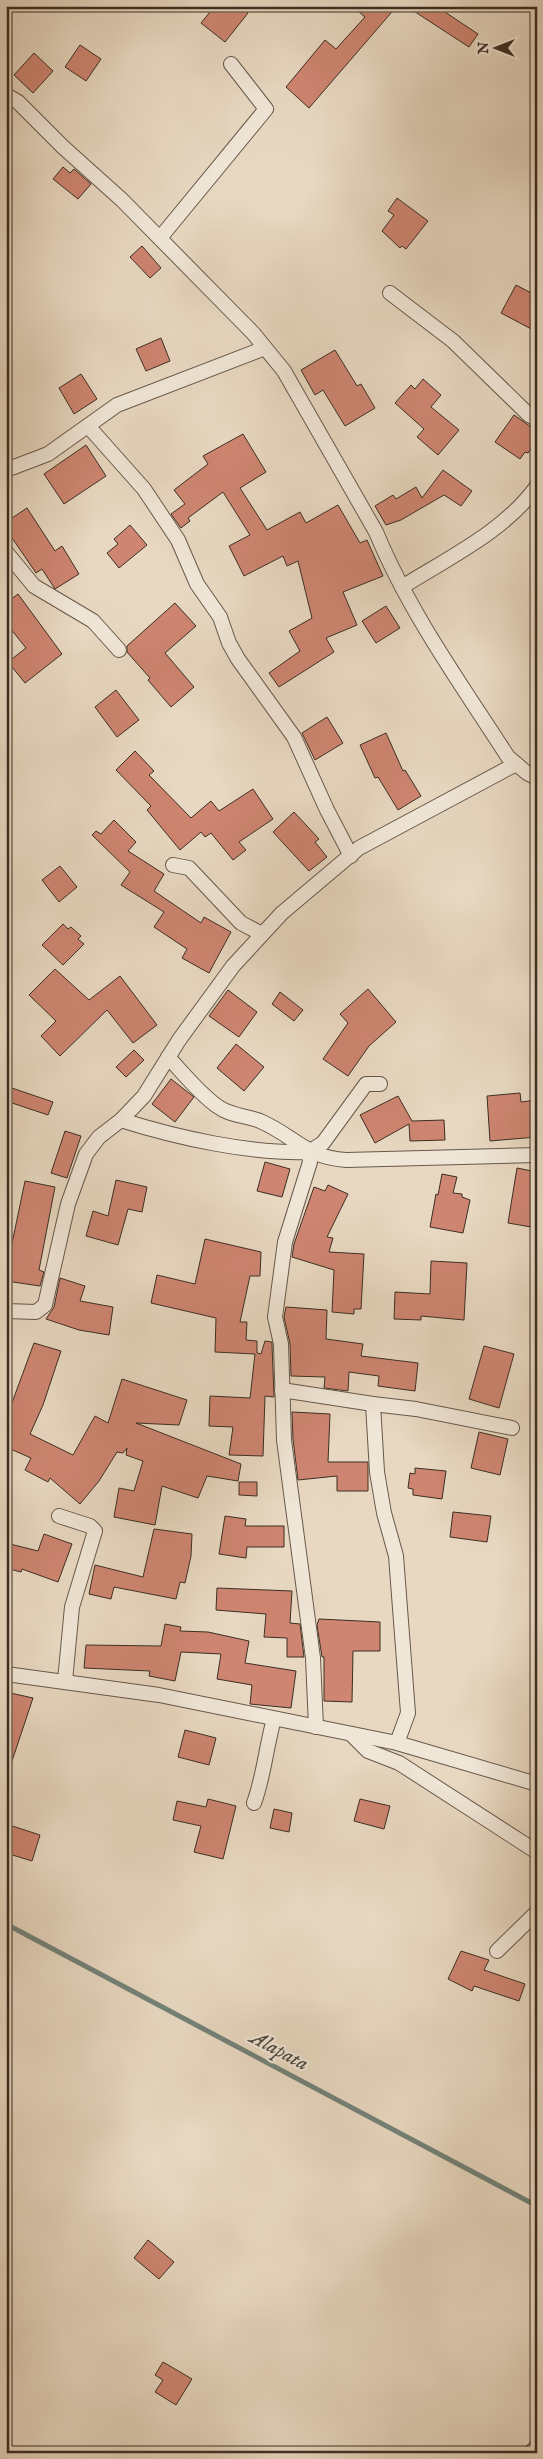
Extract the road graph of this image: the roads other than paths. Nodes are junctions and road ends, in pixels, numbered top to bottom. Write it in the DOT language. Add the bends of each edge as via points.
graph roads {
  1 [pos="231,64"];
  2 [pos="6,95"];
  3 [pos="160,238"];
  4 [pos="390,293"];
  5 [pos="265,348"];
  6 [pos="537,420"];
  7 [pos="88,426"];
  8 [pos="6,470"];
  9 [pos="537,486"];
  10 [pos="6,552"];
  11 [pos="402,587"];
  12 [pos="119,650"];
  13 [pos="516,764"];
  14 [pos="537,778"];
  15 [pos="351,856"];
  16 [pos="173,865"];
  17 [pos="262,934"];
  18 [pos="168,1057"];
  19 [pos="380,1084"];
  20 [pos="121,1120"];
  21 [pos="309,1152"];
  22 [pos="537,1155"];
  23 [pos="6,1311"];
  24 [pos="282,1390"];
  25 [pos="373,1404"];
  26 [pos="512,1428"];
  27 [pos="59,1516"];
  28 [pos="6,1674"];
  29 [pos="64,1682"];
  30 [pos="274,1719"];
  31 [pos="316,1727"];
  32 [pos="351,1734"];
  33 [pos="397,1743"];
  34 [pos="537,1784"];
  35 [pos="254,1803"];
  36 [pos="537,1852"];
  37 [pos="537,1912"];
  38 [pos="497,1951"];
  39 [pos="537,2450"];
  40 [pos="534,2453"];
  1 -- 3 [label="street" via="266,109"];
  2 -- 3 [label="street" via="18,102"];
  3 -- 5 [label="street"];
  4 -- 6 [label="street" via="453,341"];
  5 -- 7 [label="street" via="116,405"];
  5 -- 11 [label="street" via="284,371 376,532"];
  7 -- 8 [label="street" via="48,454"];
  7 -- 15 [label="street" via="144,488 178,540 197,584 220,617 238,659 294,737"];
  9 -- 11 [label="street" via="526,501 483,536"];
  10 -- 12 [label="street" via="34,586 93,621"];
  11 -- 13 [label="street" via="508,757"];
  13 -- 14 [label="street"];
  13 -- 15 [label="street" via="372,840"];
  15 -- 17 [label="street" via="282,913"];
  16 -- 17 [label="street" via="189,868 241,923"];
  17 -- 18 [label="street" via="233,966"];
  18 -- 20 [label="street" via="144,1096"];
  18 -- 21 [label="street" via="214,1105 226,1113 270,1126"];
  19 -- 21 [label="street" via="366,1084 323,1144"];
  20 -- 21 [label="street" via="186,1140 270,1151"];
  20 -- 23 [label="street" via="99,1137 86,1154 68,1204 46,1305 36,1312"];
  21 -- 22 [label="street" via="329,1159 346,1160"];
  21 -- 24 [label="street" via="310,1162 285,1242 274,1317 281,1344"];
  24 -- 25 [label="street"];
  24 -- 31 [label="street" via="284,1440 313,1658"];
  25 -- 26 [label="street"];
  25 -- 33 [label="street" via="377,1472 396,1556 408,1713"];
  27 -- 29 [label="street" via="90,1526 96,1532 72,1608"];
  28 -- 29 [label="street"];
  29 -- 30 [label="street" via="159,1695"];
  30 -- 31 [label="street"];
  30 -- 35 [label="street"];
  31 -- 32 [label="street"];
  32 -- 33 [label="street"];
  32 -- 36 [label="street" via="368,1751 399,1764"];
  33 -- 34 [label="street"];
  37 -- 38 [label="street"];
  39 -- 40 [label="main road"];
}
